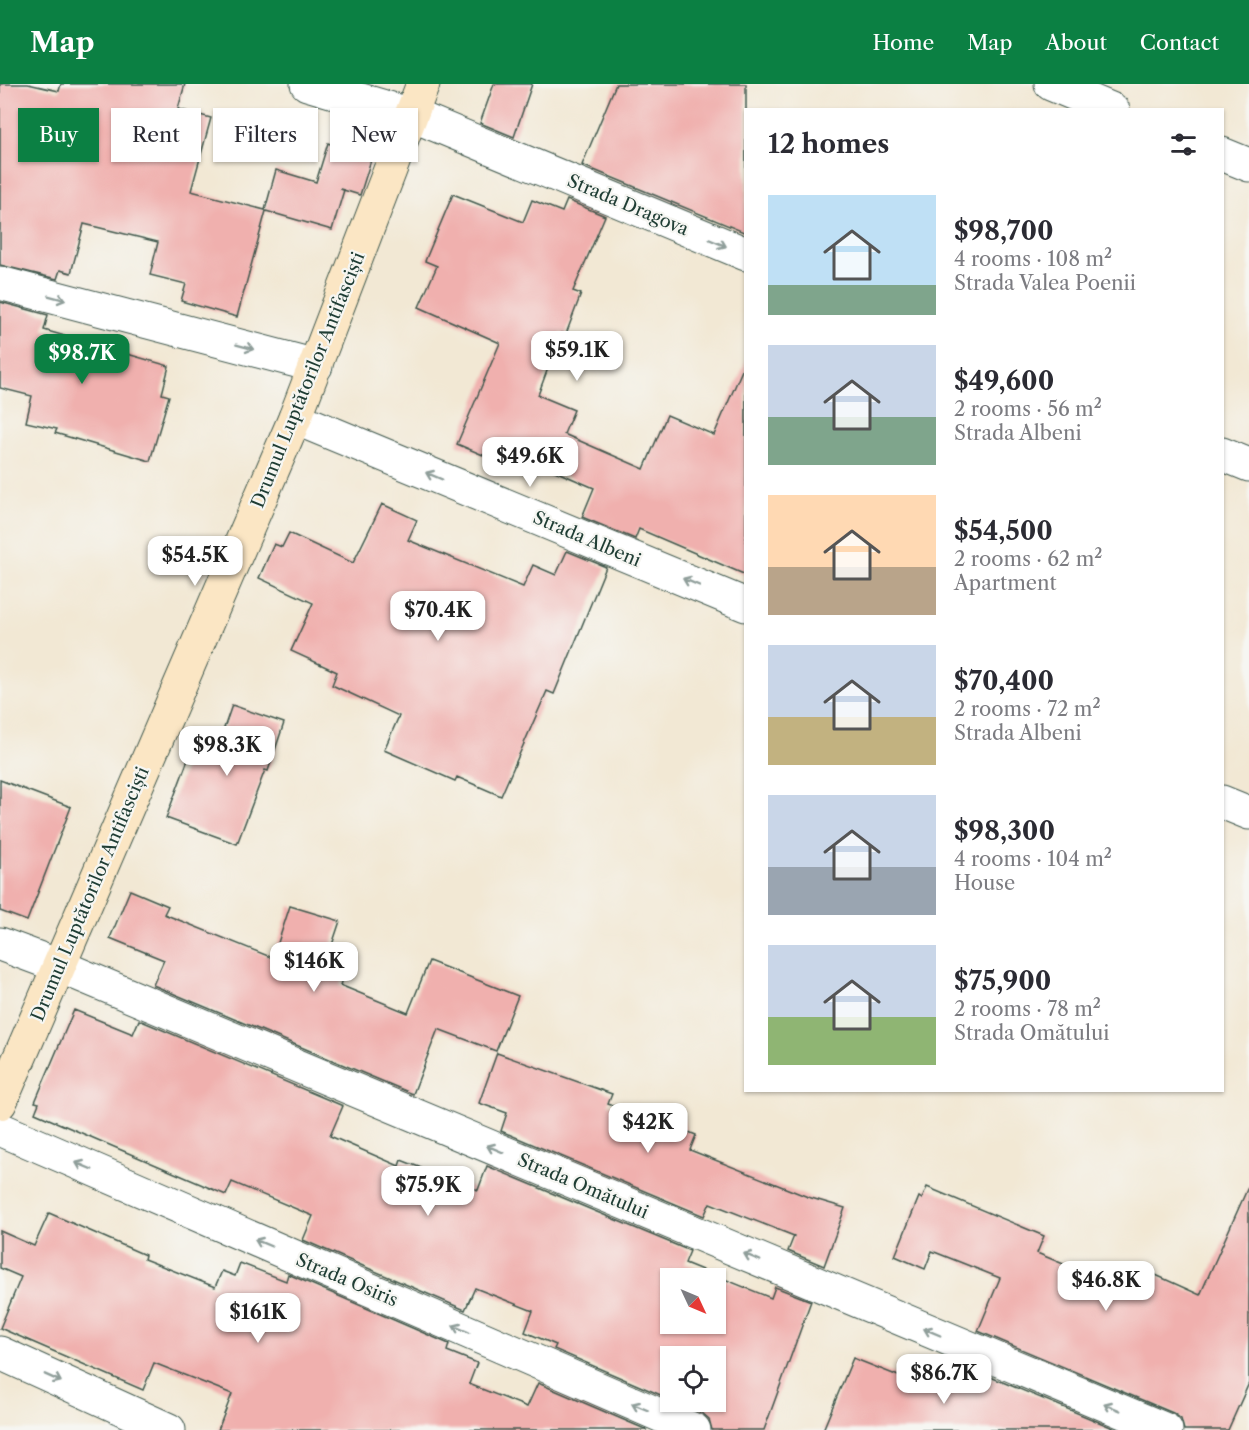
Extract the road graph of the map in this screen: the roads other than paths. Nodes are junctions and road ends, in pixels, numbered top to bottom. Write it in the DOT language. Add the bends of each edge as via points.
graph roads {
  1 [pos="307,84"];
  2 [pos="423,84"];
  3 [pos="1051,84"];
  4 [pos="388,108"];
  5 [pos="414,108"];
  6 [pos="1108,108"];
  7 [pos="418,118"];
  8 [pos="1224,155"];
  9 [pos="394,162"];
  10 [pos="1249,165"];
  11 [pos="744,254"];
  12 [pos="0,283"];
  13 [pos="316,366"];
  14 [pos="295,418"];
  15 [pos="1224,455"];
  16 [pos="1249,465"];
  17 [pos="744,604"];
  18 [pos="1224,803"];
  19 [pos="1249,813"];
  20 [pos="0,944"];
  21 [pos="59,966"];
  22 [pos="0,1103"];
  23 [pos="0,1129"];
  24 [pos="0,1353"];
  25 [pos="169,1430"];
  26 [pos="694,1430"];
  27 [pos="1166,1430"];
  1 -- 4 [label="street, Strada Dragova"];
  2 -- 5 [label="street, Drumul Luptătorilor Antifasciști"];
  3 -- 6 [label="street"];
  7 -- 11 [label="street, Strada Dragova, one-way"];
  8 -- 10 [label="street"];
  9 -- 13 [label="street, Drumul Luptătorilor Antifasciști"];
  12 -- 13 [label="street, one-way"];
  13 -- 14 [label="street, Drumul Luptătorilor Antifasciști"];
  17 -- 14 [label="street, Strada Albeni, one-way"];
  14 -- 21 [label="street, Drumul Luptătorilor Antifasciști"];
  15 -- 16 [label="street"];
  18 -- 19 [label="street"];
  20 -- 21 [label="street, Strada Omătului"];
  21 -- 22 [label="street, Drumul Luptătorilor Antifasciști"];
  27 -- 21 [label="street, Strada Omătului, one-way"];
  26 -- 23 [label="street, Strada Osiris, one-way"];
  24 -- 25 [label="street, one-way"];
}
